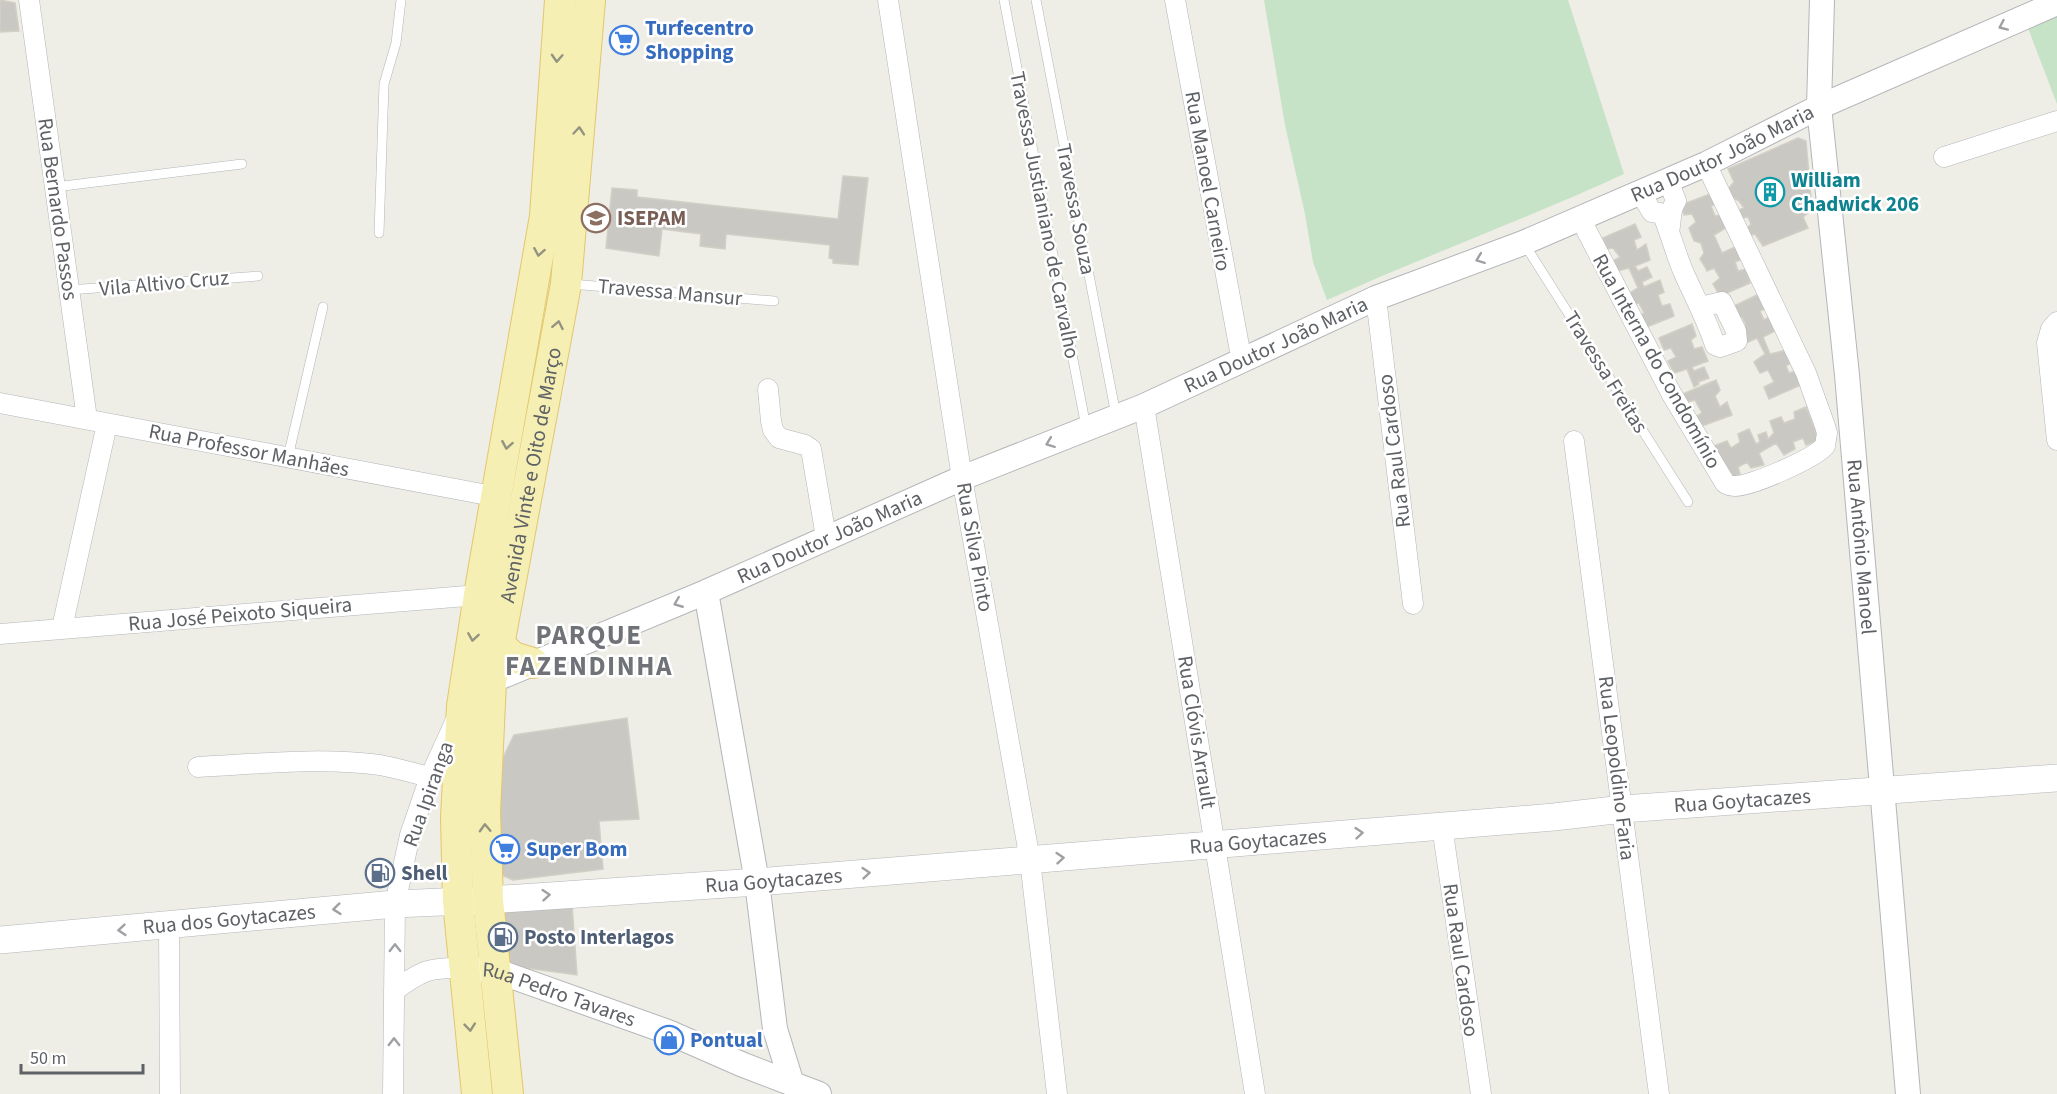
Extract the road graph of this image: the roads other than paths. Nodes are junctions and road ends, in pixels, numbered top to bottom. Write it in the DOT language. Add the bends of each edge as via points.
graph roads {
  1 [pos="29,0"];
  2 [pos="401,0"];
  3 [pos="560,0"];
  4 [pos="590,0"];
  5 [pos="888,0"];
  6 [pos="1004,0"];
  7 [pos="1036,0"];
  8 [pos="1175,0"];
  9 [pos="1822,0"];
  10 [pos="2057,3"];
  11 [pos="1819,107"];
  12 [pos="2057,121"];
  13 [pos="1944,157"];
  14 [pos="242,164"];
  15 [pos="1706,164"];
  16 [pos="1668,180"];
  17 [pos="55,188"];
  18 [pos="1640,192"];
  19 [pos="1580,218"];
  20 [pos="1669,231"];
  21 [pos="379,233"];
  22 [pos="1523,243"];
  23 [pos="258,276"];
  24 [pos="566,284"];
  25 [pos="69,291"];
  26 [pos="1376,298"];
  27 [pos="774,301"];
  28 [pos="323,307"];
  29 [pos="1701,309"];
  30 [pos="2057,322"];
  31 [pos="1242,362"];
  32 [pos="768,389"];
  33 [pos="0,403"];
  34 [pos="1144,406"];
  35 [pos="1116,417"];
  36 [pos="87,419"];
  37 [pos="107,424"];
  38 [pos="1086,429"];
  39 [pos="2057,440"];
  40 [pos="1574,441"];
  41 [pos="288,457"];
  42 [pos="963,478"];
  43 [pos="498,497"];
  44 [pos="1688,502"];
  45 [pos="826,537"];
  46 [pos="706,592"];
  47 [pos="479,595"];
  48 [pos="1413,604"];
  49 [pos="62,628"];
  50 [pos="0,634"];
  51 [pos="499,645"];
  52 [pos="533,663"];
  53 [pos="491,681"];
  54 [pos="462,706"];
  55 [pos="198,767"];
  56 [pos="430,777"];
  57 [pos="2057,778"];
  58 [pos="1881,792"];
  59 [pos="1623,809"];
  60 [pos="1442,826"];
  61 [pos="1215,845"];
  62 [pos="1030,860"];
  63 [pos="757,882"];
  64 [pos="488,900"];
  65 [pos="458,901"];
  66 [pos="395,904"];
  67 [pos="169,926"];
  68 [pos="0,940"];
  69 [pos="464,968"];
  70 [pos="494,970"];
  71 [pos="394,991"];
  72 [pos="775,1029"];
  73 [pos="741,1064"];
  74 [pos="792,1089"];
  75 [pos="170,1094"];
  76 [pos="393,1094"];
  77 [pos="477,1094"];
  78 [pos="508,1094"];
  79 [pos="819,1094"];
  80 [pos="1057,1094"];
  81 [pos="1256,1094"];
  82 [pos="1481,1094"];
  83 [pos="1659,1094"];
  84 [pos="1908,1094"];
  1 -- 17 [label="street, Rua Bernardo Passos"];
  2 -- 21 [label="lane" via="396,43 384,84"];
  3 -- 43 [label="main road, Avenida Vinte e Oito de Março, one-way" via="545,216"];
  24 -- 4 [label="main road, Avenida Vinte e Oito de Março, one-way"];
  5 -- 42 [label="street, Rua Silva Pinto"];
  6 -- 38 [label="lane, Travessa Justianiano de Carvalho"];
  7 -- 35 [label="lane, Travessa Souza"];
  8 -- 31 [label="street, Rua Manoel Carneiro"];
  9 -- 11 [label="street, Rua Antônio Manoel"];
  10 -- 11 [label="street, Rua Doutor João Maria, one-way"];
  11 -- 15 [label="street, Rua Doutor João Maria"];
  11 -- 58 [label="street, Rua Antônio Manoel" via="1847,375"];
  12 -- 13 [label="street"];
  14 -- 17 [label="lane"];
  15 -- 16 [label="street, Rua Doutor João Maria"];
  15 -- 19 [label="street, Rua Interna do Condomínio" via="1806,373 1823,418 1825,446 1805,460 1743,485 1725,483 1671,393"];
  16 -- 18 [label="street, Rua Doutor João Maria"];
  16 -- 20 [label="street" via="1676,201"];
  17 -- 25 [label="street, Rua Bernardo Passos"];
  18 -- 19 [label="street, Rua Doutor João Maria"];
  18 -- 20 [label="street" via="1649,209 1664,218"];
  19 -- 22 [label="street, Rua Doutor João Maria"];
  20 -- 29 [label="street"];
  22 -- 26 [label="street, Rua Doutor João Maria, one-way"];
  22 -- 44 [label="lane, Travessa Freitas"];
  23 -- 25 [label="lane, Vila Altivo Cruz"];
  24 -- 27 [label="lane, Travessa Mansur"];
  51 -- 24 [label="main road, Avenida Vinte e Oito de Março, one-way"];
  25 -- 36 [label="street, Rua Bernardo Passos"];
  26 -- 31 [label="street, Rua Doutor João Maria"];
  26 -- 48 [label="street, Rua Raul Cardoso"];
  28 -- 41 [label="lane"];
  30 -- 39 [label="street" via="2047,343"];
  31 -- 34 [label="street, Rua Doutor João Maria"];
  32 -- 45 [label="street" via="773,430 779,438 811,449"];
  33 -- 36 [label="street, Rua Professor Manhães"];
  34 -- 35 [label="street, Rua Doutor João Maria"];
  34 -- 61 [label="street, Rua Clóvis Arrault"];
  35 -- 38 [label="street, Rua Doutor João Maria"];
  36 -- 37 [label="street, Rua Professor Manhães"];
  37 -- 41 [label="street, Rua Professor Manhães"];
  37 -- 49 [label="street"];
  38 -- 42 [label="street, Rua Doutor João Maria, one-way"];
  40 -- 59 [label="street, Rua Leopoldino Faria"];
  41 -- 43 [label="street, Rua Professor Manhães"];
  42 -- 45 [label="street, Rua Doutor João Maria"];
  42 -- 62 [label="street, Rua Silva Pinto"];
  43 -- 47 [label="main road, Avenida Vinte e Oito de Março"];
  45 -- 46 [label="street, Rua Doutor João Maria"];
  46 -- 52 [label="street, Rua Doutor João Maria, one-way"];
  46 -- 63 [label="street"];
  47 -- 49 [label="street, Rua José Peixoto Siqueira"];
  47 -- 54 [label="main road, Avenida Vinte e Oito de Março, one-way"];
  49 -- 50 [label="street, Rua José Peixoto Siqueira"];
  51 -- 52 [label="main road" via="513,657"];
  51 -- 53 [label="main road, Avenida Vinte e Oito de Março"];
  52 -- 53 [label="street, Rua Doutor João Maria"];
  53 -- 54 [label="main road" via="471,693"];
  64 -- 53 [label="main road, Avenida Vinte e Oito de Março, one-way" via="485,812"];
  54 -- 56 [label="street, Rua Ipiranga"];
  54 -- 65 [label="main road, Avenida Vinte e Oito de Março" via="456,818"];
  55 -- 56 [label="street" via="343,762 380,765"];
  56 -- 66 [label="street, Rua Ipiranga" via="410,835"];
  57 -- 58 [label="main road, Rua Goytacazes"];
  58 -- 59 [label="main road, Rua Goytacazes"];
  58 -- 84 [label="street, Rua Antônio Manoel"];
  59 -- 60 [label="main road, Rua Goytacazes"];
  59 -- 83 [label="street, Rua Leopoldino Faria"];
  61 -- 60 [label="main road, Rua Goytacazes, one-way"];
  60 -- 82 [label="street, Rua Raul Cardoso"];
  62 -- 61 [label="main road, Rua Goytacazes, one-way"];
  61 -- 81 [label="street, Rua Clóvis Arrault"];
  63 -- 62 [label="main road, Rua Goytacazes, one-way"];
  62 -- 80 [label="street, Rua Silva Pinto"];
  64 -- 63 [label="main road, Rua Goytacazes, one-way"];
  63 -- 72 [label="street"];
  64 -- 65 [label="main road, Rua Goytacazes"];
  64 -- 70 [label="main road, Avenida Vinte e Oito de Março"];
  65 -- 66 [label="main road, Rua dos Goytacazes"];
  65 -- 69 [label="main road, Avenida Vinte e Oito de Março"];
  66 -- 67 [label="main road, Rua dos Goytacazes, one-way"];
  71 -- 66 [label="street, Rua Ipiranga, one-way"];
  67 -- 68 [label="main road, Rua dos Goytacazes, one-way"];
  67 -- 75 [label="street"];
  69 -- 70 [label="street, Rua Pedro Tavares"];
  69 -- 71 [label="street" via="426,970"];
  69 -- 77 [label="main road, one-way"];
  70 -- 73 [label="street, Rua Pedro Tavares" via="668,1032"];
  70 -- 78 [label="main road, Avenida Vinte e Oito de Março"];
  76 -- 71 [label="street, Rua Ipiranga, one-way"];
  72 -- 73 [label="street" via="770,1046 760,1057"];
  72 -- 74 [label="street"];
  73 -- 74 [label="street, Rua Pedro Tavares"];
  74 -- 79 [label="street, Rua Pedro Tavares"];
}
